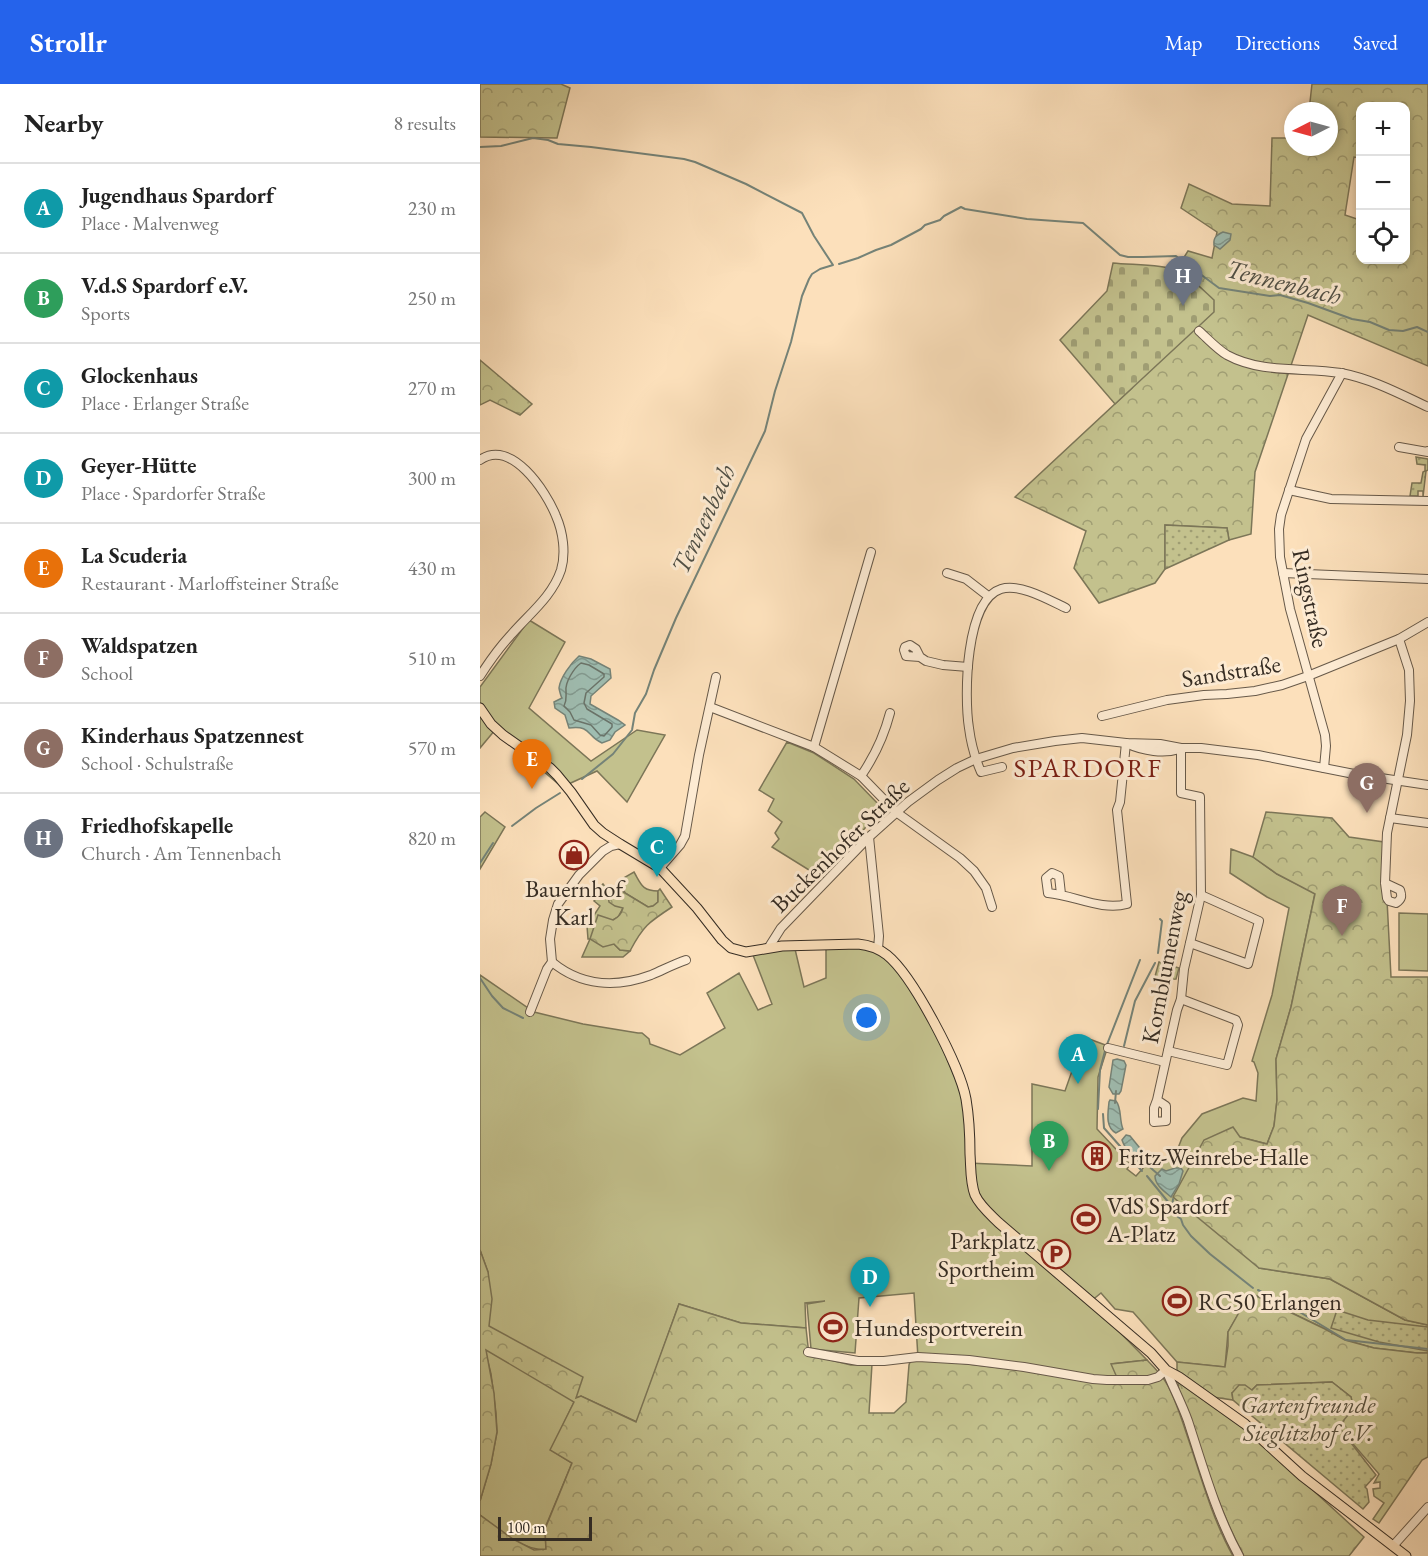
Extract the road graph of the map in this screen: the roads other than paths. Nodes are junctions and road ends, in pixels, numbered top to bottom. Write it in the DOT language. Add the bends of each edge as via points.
graph roads {
  1 [pos="1199,331"];
  2 [pos="1342,373"];
  3 [pos="1428,407"];
  4 [pos="1399,447"];
  5 [pos="1428,451"];
  6 [pos="480,459"];
  7 [pos="1289,490"];
  8 [pos="1428,501"];
  9 [pos="871,552"];
  10 [pos="947,573"];
  11 [pos="1283,573"];
  12 [pos="1428,579"];
  13 [pos="988,596"];
  14 [pos="1066,608"];
  15 [pos="1428,622"];
  16 [pos="1399,639"];
  17 [pos="920,657"];
  18 [pos="968,666"];
  19 [pos="480,676"];
  20 [pos="1308,676"];
  21 [pos="716,677"];
  22 [pos="710,707"];
  23 [pos="480,708"];
  24 [pos="890,713"];
  25 [pos="1102,716"];
  26 [pos="480,718"];
  27 [pos="491,724"];
  28 [pos="1126,743"];
  29 [pos="814,747"];
  30 [pos="1181,748"];
  31 [pos="976,759"];
  32 [pos="1002,767"];
  33 [pos="1324,768"];
  34 [pos="861,776"];
  35 [pos="1398,780"];
  36 [pos="1428,785"];
  37 [pos="896,812"];
  38 [pos="1390,818"];
  39 [pos="1428,823"];
  40 [pos="603,833"];
  41 [pos="869,837"];
  42 [pos="620,844"];
  43 [pos="603,851"];
  44 [pos="660,868"];
  45 [pos="1385,883"];
  46 [pos="1061,894"];
  47 [pos="1201,895"];
  48 [pos="992,907"];
  49 [pos="1190,943"];
  50 [pos="769,947"];
  51 [pos="878,949"];
  52 [pos="686,960"];
  53 [pos="552,962"];
  54 [pos="1181,999"];
  55 [pos="530,1012"];
  56 [pos="1108,1048"];
  57 [pos="1168,1051"];
  58 [pos="1165,1062"];
  59 [pos="1157,1100"];
  60 [pos="808,1352"];
  61 [pos="1166,1370"];
  62 [pos="1428,1507"];
  63 [pos="1393,1546"];
  64 [pos="1239,1556"];
  65 [pos="1406,1556"];
  1 -- 2 [label="street" via="1226,354 1242,361 1265,367"];
  2 -- 3 [label="street" via="1373,382"];
  2 -- 7 [label="street, Ringstraße" via="1306,439"];
  4 -- 5 [label="street"];
  6 -- 19 [label="street" via="500,454 530,474 556,516 564,554 556,582 547,596"];
  7 -- 8 [label="street" via="1331,499"];
  7 -- 11 [label="street, Ringstraße" via="1279,529"];
  9 -- 29 [label="street"];
  10 -- 13 [label="street" via="966,579"];
  11 -- 12 [label="street"];
  11 -- 20 [label="street, Ringstraße"];
  13 -- 14 [label="street" via="1000,589 1016,588"];
  13 -- 18 [label="street" via="979,612"];
  15 -- 16 [label="street, Sandstraße"];
  16 -- 20 [label="street, Sandstraße"];
  16 -- 35 [label="street" via="1409,670 1410,701"];
  17 -- 18 [label="street" via="943,665"];
  18 -- 31 [label="street" via="968,717"];
  20 -- 25 [label="street, Sandstraße" via="1255,691 1167,700"];
  20 -- 33 [label="street, Ringstraße" via="1325,735"];
  21 -- 22 [label="street"];
  22 -- 29 [label="street"];
  22 -- 44 [label="street" via="685,836"];
  23 -- 27 [label="main road"];
  24 -- 34 [label="street" via="885,732"];
  26 -- 27 [label="main road"];
  27 -- 40 [label="main road" via="550,768"];
  28 -- 30 [label="street, Buckenhofer Straße"];
  28 -- 31 [label="street, Buckenhofer Straße" via="1082,738 1013,748"];
  28 -- 46 [label="street" via="1117,810 1127,904 1107,906"];
  29 -- 34 [label="street"];
  30 -- 33 [label="street, Buckenhofer Straße" via="1258,755"];
  30 -- 47 [label="street, Kornblumenweg" via="1181,793 1200,797"];
  31 -- 32 [label="street" via="981,772"];
  31 -- 37 [label="street, Buckenhofer Straße" via="938,780"];
  33 -- 35 [label="street, Buckenhofer Straße"];
  34 -- 37 [label="street"];
  35 -- 36 [label="street, Buckenhofer Straße"];
  35 -- 38 [label="street"];
  37 -- 41 [label="street, Buckenhofer Straße"];
  37 -- 48 [label="street" via="960,858 986,888"];
  38 -- 39 [label="street"];
  38 -- 45 [label="street"];
  40 -- 42 [label="main road"];
  40 -- 43 [label="street"];
  41 -- 50 [label="street, Buckenhofer Straße" via="781,928"];
  41 -- 51 [label="street"];
  42 -- 43 [label="street"];
  42 -- 44 [label="main road"];
  43 -- 53 [label="street" via="558,904 550,939"];
  44 -- 50 [label="main road" via="731,948 746,952"];
  47 -- 49 [label="street, Kornblumenweg"];
  47 -- 49 [label="street" via="1259,921 1248,964"];
  49 -- 54 [label="street, Kornblumenweg"];
  50 -- 51 [label="main road" via="858,944"];
  51 -- 61 [label="main road" via="898,966 930,1016 961,1080 966,1098 971,1176 980,1203"];
  52 -- 53 [label="street" via="644,978 612,983 576,977"];
  53 -- 55 [label="street"];
  54 -- 57 [label="street, Kornblumenweg"];
  54 -- 57 [label="street" via="1236,1020 1238,1025 1227,1068"];
  56 -- 58 [label="street"];
  57 -- 58 [label="street, Kornblumenweg"];
  58 -- 59 [label="street, Kornblumenweg"];
  60 -- 61 [label="street" via="858,1361 918,1357 969,1360 1107,1380 1148,1380"];
  61 -- 63 [label="main road" via="1245,1424 1302,1476"];
  61 -- 64 [label="street" via="1187,1419 1215,1505"];
  62 -- 63 [label="street"];
  63 -- 65 [label="main road"];
}
